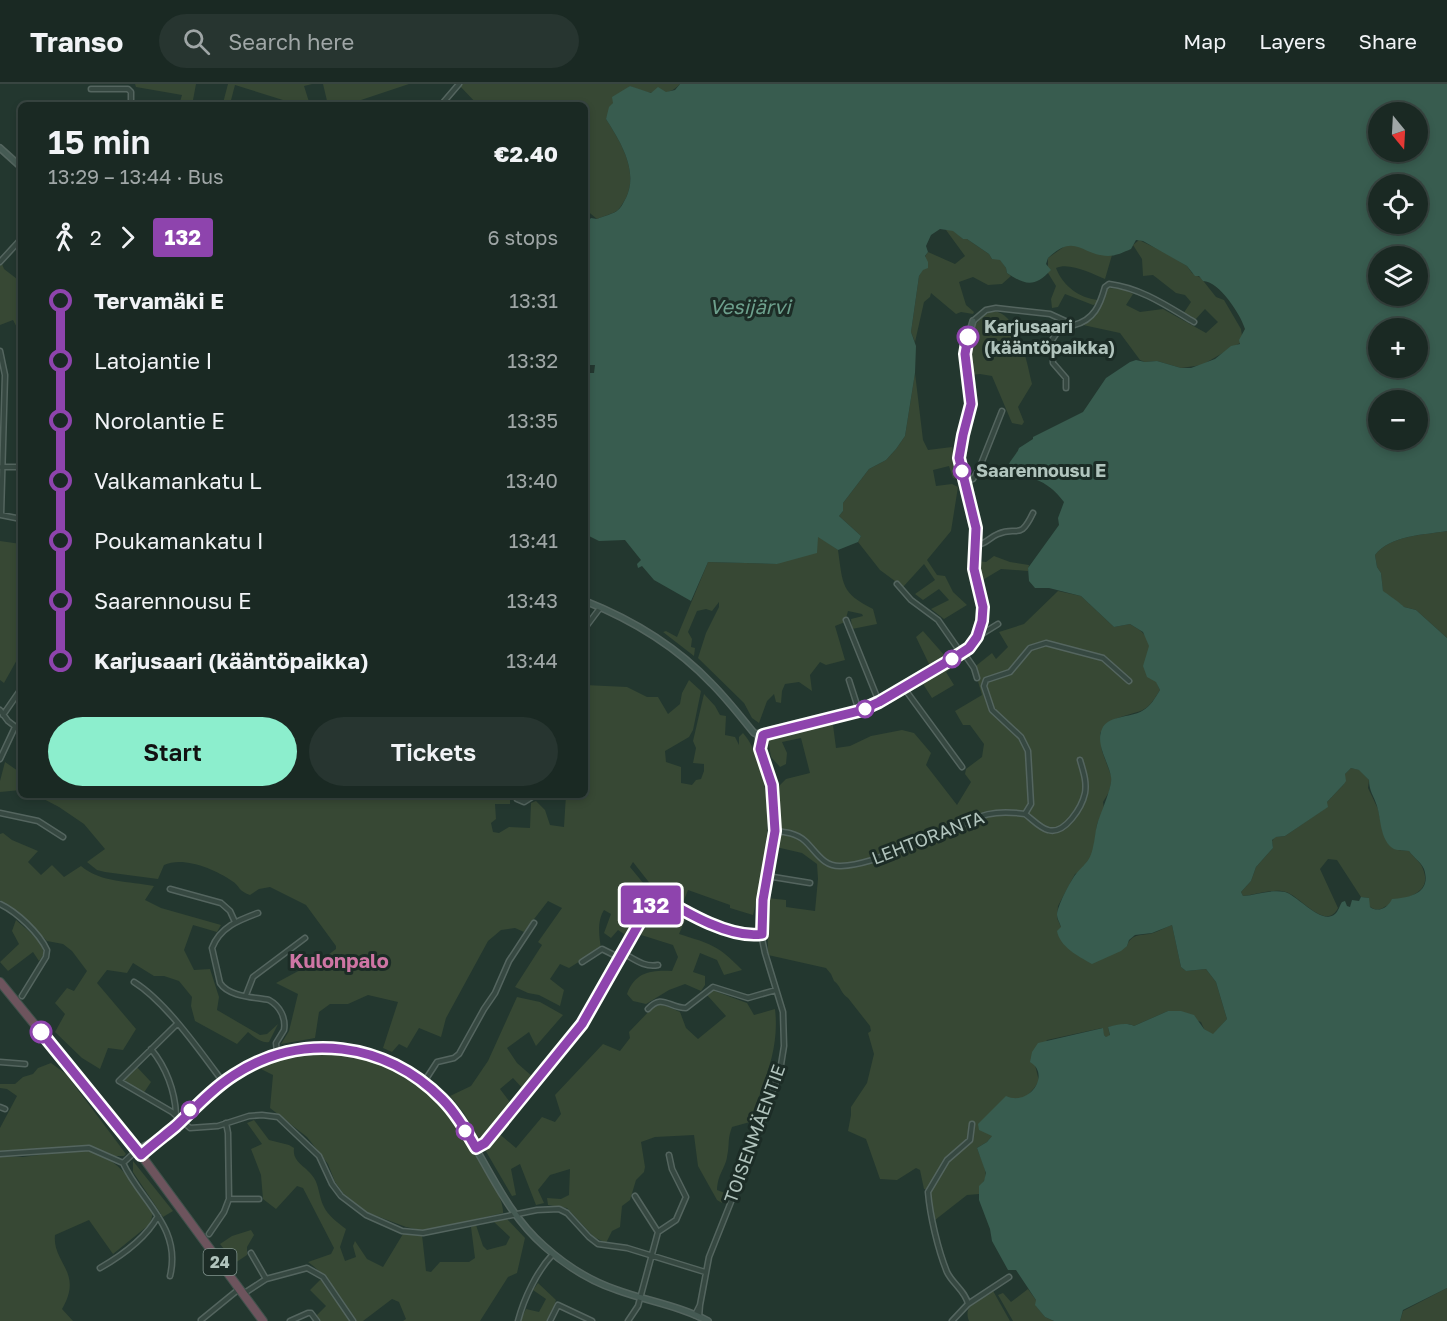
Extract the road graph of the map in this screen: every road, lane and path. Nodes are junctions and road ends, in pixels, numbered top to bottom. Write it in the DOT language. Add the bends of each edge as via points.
graph roads {
  1 [pos="459,84"];
  2 [pos="91,89"];
  3 [pos="131,102"];
  4 [pos="444,102"];
  5 [pos="0,148"];
  6 [pos="18,163"];
  7 [pos="18,241"];
  8 [pos="0,262"];
  9 [pos="973,321"];
  10 [pos="1065,321"];
  11 [pos="1194,322"];
  12 [pos="0,351"];
  13 [pos="1065,387"];
  14 [pos="2,410"];
  15 [pos="1002,411"];
  16 [pos="1,467"];
  17 [pos="18,467"];
  18 [pos="965,482"];
  19 [pos="1033,513"];
  20 [pos="1,515"];
  21 [pos="18,518"];
  22 [pos="977,545"];
  23 [pos="897,584"];
  24 [pos="588,602"];
  25 [pos="600,607"];
  26 [pos="846,620"];
  27 [pos="588,624"];
  28 [pos="998,624"];
  29 [pos="977,637"];
  30 [pos="962,653"];
  31 [pos="977,678"];
  32 [pos="849,680"];
  33 [pos="1129,681"];
  34 [pos="904,688"];
  35 [pos="18,694"];
  36 [pos="879,702"];
  37 [pos="0,710"];
  38 [pos="859,711"];
  39 [pos="3,715"];
  40 [pos="15,727"];
  41 [pos="18,729"];
  42 [pos="760,734"];
  43 [pos="0,759"];
  44 [pos="1080,760"];
  45 [pos="962,767"];
  46 [pos="530,798"];
  47 [pos="517,799"];
  48 [pos="0,813"];
  49 [pos="1025,814"];
  50 [pos="775,831"];
  51 [pos="63,837"];
  52 [pos="767,876"];
  53 [pos="810,883"];
  54 [pos="170,889"];
  55 [pos="0,904"];
  56 [pos="258,913"];
  57 [pos="235,922"];
  58 [pos="534,923"];
  59 [pos="762,934"];
  60 [pos="304,938"];
  61 [pos="621,955"];
  62 [pos="582,962"];
  63 [pos="658,965"];
  64 [pos="0,982"];
  65 [pos="134,982"];
  66 [pos="776,990"];
  67 [pos="246,995"];
  68 [pos="22,996"];
  69 [pos="648,1009"];
  70 [pos="177,1024"];
  71 [pos="151,1048"];
  72 [pos="277,1053"];
  73 [pos="0,1062"];
  74 [pos="25,1064"];
  75 [pos="223,1082"];
  76 [pos="424,1082"];
  77 [pos="176,1115"];
  78 [pos="182,1119"];
  79 [pos="226,1124"];
  80 [pos="972,1124"];
  81 [pos="476,1148"];
  82 [pos="0,1154"];
  83 [pos="136,1154"];
  84 [pos="669,1155"];
  85 [pos="123,1163"];
  86 [pos="635,1196"];
  87 [pos="229,1199"];
  88 [pos="259,1199"];
  89 [pos="516,1214"];
  90 [pos="158,1216"];
  91 [pos="658,1232"];
  92 [pos="209,1234"];
  93 [pos="251,1253"];
  94 [pos="553,1254"];
  95 [pos="651,1256"];
  96 [pos="100,1268"];
  97 [pos="705,1272"];
  98 [pos="170,1276"];
  99 [pos="1010,1277"];
  100 [pos="266,1279"];
  101 [pos="241,1291"];
  102 [pos="640,1298"];
  103 [pos="968,1304"];
  104 [pos="697,1316"];
  105 [pos="201,1320"];
  106 [pos="263,1321"];
  107 [pos="290,1321"];
  108 [pos="317,1321"];
  109 [pos="353,1321"];
  110 [pos="518,1321"];
  111 [pos="550,1321"];
  112 [pos="592,1321"];
  113 [pos="628,1321"];
  114 [pos="708,1321"];
  115 [pos="952,1321"];
  1 -- 4 [label="street"];
  2 -- 3 [label="street" via="128,89"];
  5 -- 6 [label="street"];
  7 -- 8 [label="street"];
  9 -- 10 [label="street" via="986,310 996,308 1050,314"];
  9 -- 18 [label="street" via="965,354 971,404 959,452"];
  10 -- 11 [label="street" via="1074,325 1093,315 1109,284 1149,296"];
  10 -- 13 [label="street" via="1052,340 1053,363 1066,378"];
  12 -- 14 [label="street" via="5,375"];
  14 -- 16 [label="street"];
  15 -- 18 [label="street" via="979,469 973,479"];
  16 -- 17 [label="street"];
  16 -- 20 [label="street"];
  18 -- 22 [label="street"];
  19 -- 22 [label="street" via="1021,530 999,534"];
  20 -- 21 [label="street"];
  22 -- 29 [label="street" via="974,569 983,614"];
  23 -- 30 [label="street" via="938,620"];
  24 -- 25 [label="street"];
  25 -- 27 [label="street"];
  25 -- 42 [label="street" via="644,629 672,649 711,682"];
  26 -- 36 [label="street"];
  28 -- 29 [label="street"];
  29 -- 30 [label="street"];
  30 -- 31 [label="street"];
  30 -- 34 [label="street"];
  32 -- 38 [label="street"];
  33 -- 49 [label="street" via="1103,658 1046,643 1030,648 1010,672 985,682 992,710 1021,737 1028,751 1031,804"];
  34 -- 36 [label="street"];
  34 -- 45 [label="street"];
  35 -- 39 [label="street"];
  36 -- 38 [label="street"];
  37 -- 39 [label="street"];
  38 -- 42 [label="street"];
  39 -- 40 [label="street"];
  40 -- 41 [label="street"];
  40 -- 43 [label="street"];
  42 -- 50 [label="street, TOISENMÄENTIE" via="760,749 772,785"];
  44 -- 49 [label="street" via="1086,791 1072,817 1050,831"];
  46 -- 47 [label="street"];
  48 -- 51 [label="street" via="38,821"];
  49 -- 50 [label="street, LEHTORANTA" via="987,814 869,861 839,866 826,862 795,834"];
  50 -- 52 [label="street, TOISENMÄENTIE"];
  52 -- 53 [label="street"];
  52 -- 59 [label="street, TOISENMÄENTIE"];
  54 -- 57 [label="street" via="220,903"];
  55 -- 68 [label="street" via="32,929 47,950"];
  56 -- 57 [label="street"];
  57 -- 67 [label="street" via="213,944 213,954 222,987"];
  58 -- 76 [label="street" via="459,1054 437,1062"];
  59 -- 61 [label="street" via="736,933 656,897"];
  59 -- 66 [label="street, TOISENMÄENTIE"];
  60 -- 67 [label="street" via="253,977"];
  61 -- 62 [label="street" via="602,949"];
  61 -- 63 [label="street" via="645,965"];
  61 -- 81 [label="street" via="582,1024 488,1140"];
  64 -- 83 [label="highway, 24"];
  65 -- 70 [label="street"];
  66 -- 69 [label="street" via="748,998 713,987 686,1008 659,1001"];
  66 -- 97 [label="street, TOISENMÄENTIE" via="785,1026 782,1060"];
  67 -- 72 [label="street" via="270,1000 282,1013 285,1024 276,1043"];
  70 -- 71 [label="street"];
  70 -- 75 [label="street"];
  71 -- 77 [label="street" via="166,1075"];
  71 -- 77 [label="street" via="119,1081"];
  72 -- 75 [label="street"];
  72 -- 76 [label="street" via="306,1047 363,1052"];
  73 -- 74 [label="street"];
  75 -- 78 [label="street"];
  76 -- 81 [label="street" via="454,1113"];
  77 -- 78 [label="street"];
  78 -- 79 [label="street" via="188,1127 197,1129"];
  78 -- 83 [label="street"];
  79 -- 87 [label="street"];
  79 -- 89 [label="street" via="249,1116 278,1118 319,1156 341,1196 366,1215 402,1231 423,1233"];
  80 -- 103 [label="street" via="970,1140 947,1160 928,1192 945,1264"];
  81 -- 89 [label="street"];
  82 -- 85 [label="street" via="89,1148"];
  83 -- 85 [label="street"];
  83 -- 101 [label="highway, 24"];
  84 -- 91 [label="street" via="686,1197 676,1220"];
  85 -- 90 [label="street"];
  86 -- 91 [label="street"];
  87 -- 88 [label="street"];
  87 -- 92 [label="street"];
  89 -- 94 [label="street"];
  89 -- 95 [label="street" via="559,1209 598,1244"];
  90 -- 96 [label="street" via="123,1255"];
  90 -- 98 [label="street" via="172,1247"];
  91 -- 95 [label="street"];
  93 -- 100 [label="street"];
  94 -- 102 [label="street" via="600,1283"];
  94 -- 110 [label="street" via="530,1288"];
  95 -- 97 [label="street"];
  95 -- 102 [label="street"];
  97 -- 104 [label="street, TOISENMÄENTIE"];
  99 -- 103 [label="street"];
  100 -- 101 [label="street"];
  100 -- 109 [label="street" via="302,1268 312,1269 323,1277"];
  101 -- 105 [label="street"];
  101 -- 106 [label="highway, 24"];
  102 -- 104 [label="street"];
  102 -- 113 [label="street"];
  103 -- 115 [label="street"];
  104 -- 114 [label="street"];
  107 -- 108 [label="street" via="311,1313"];
  111 -- 112 [label="street" via="558,1305"];
}
